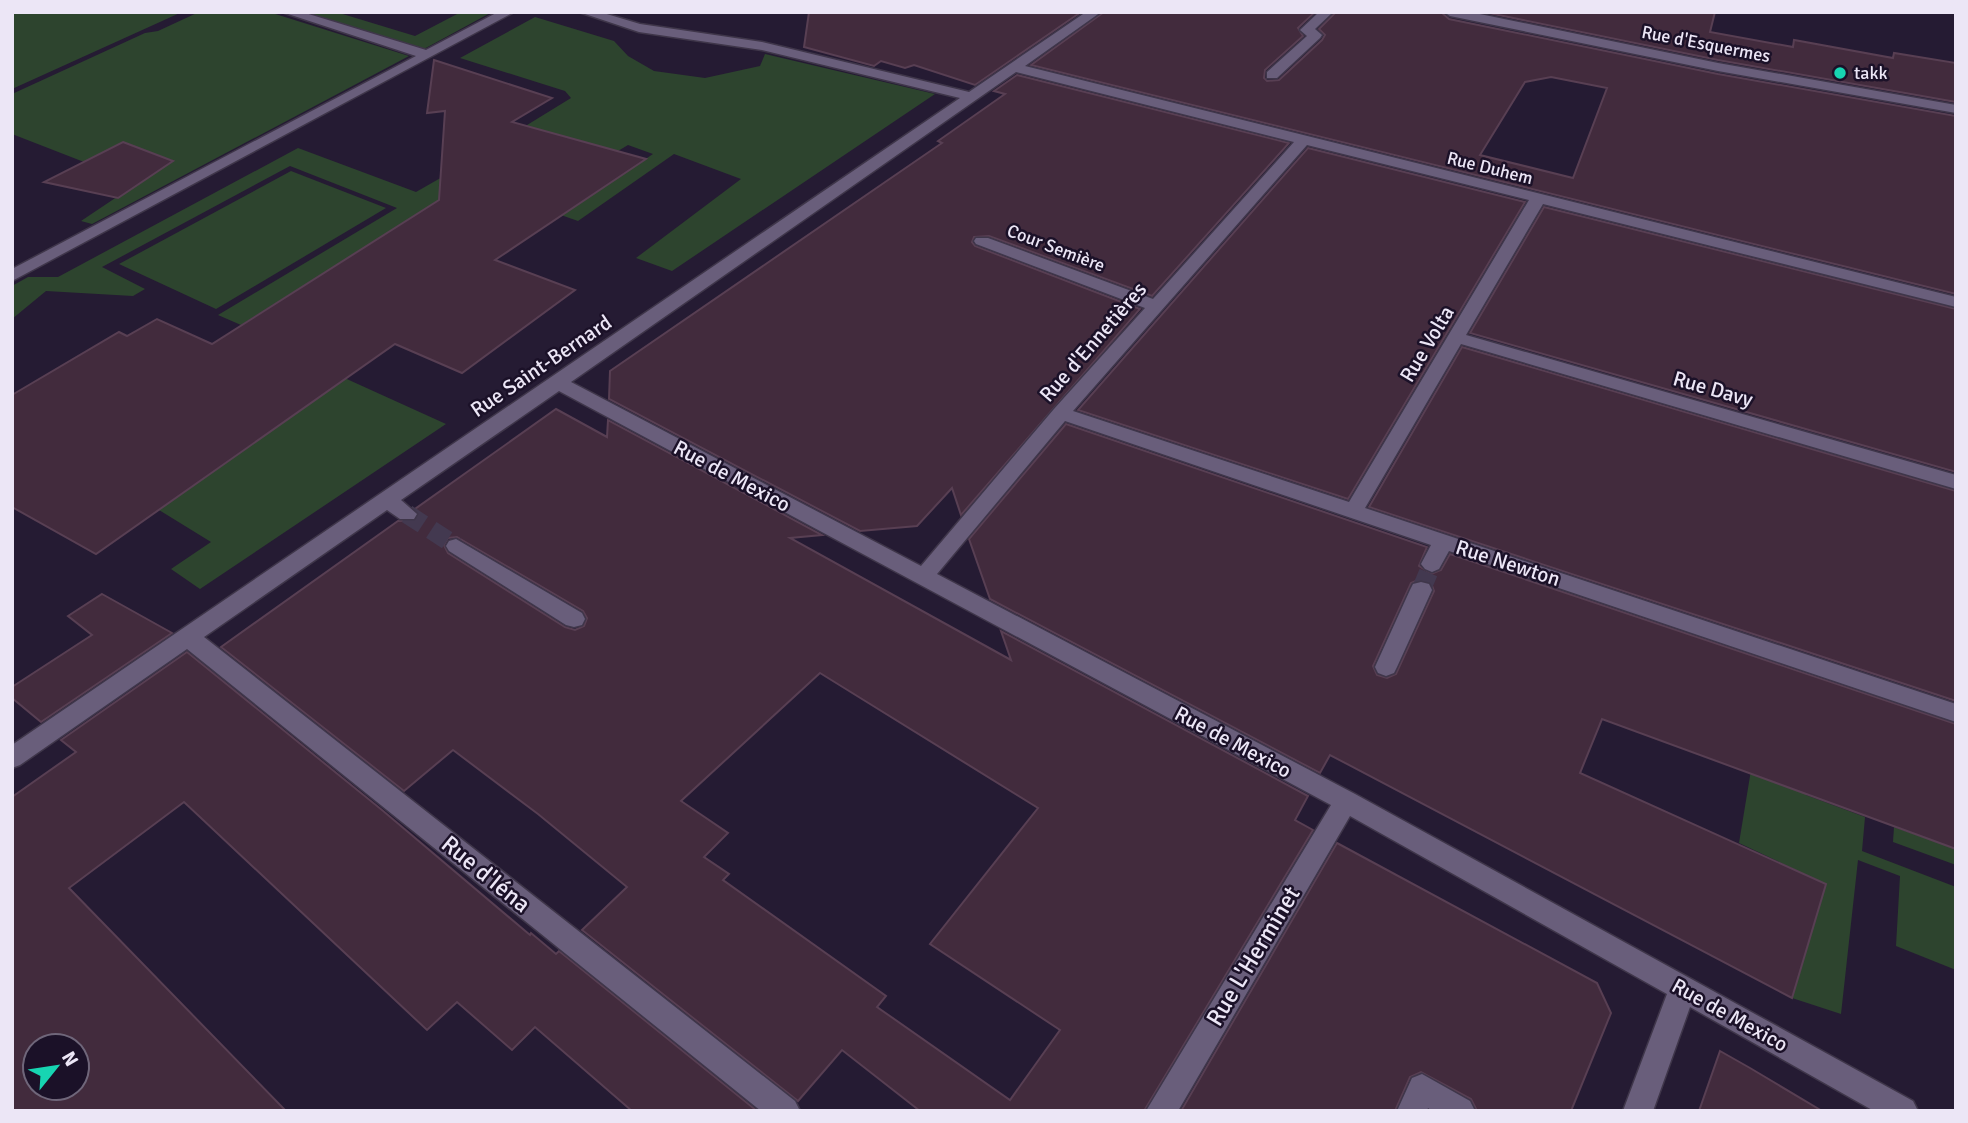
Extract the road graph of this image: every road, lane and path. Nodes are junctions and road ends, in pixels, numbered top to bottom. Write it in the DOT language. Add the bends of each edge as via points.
graph roads {
  1 [pos="288,12"];
  2 [pos="508,12"];
  3 [pos="585,12"];
  4 [pos="1096,12"];
  5 [pos="1327,12"];
  6 [pos="1450,12"];
  7 [pos="427,55"];
  8 [pos="1015,68"];
  9 [pos="1272,75"];
  10 [pos="972,98"];
  11 [pos="1956,109"];
  12 [pos="1303,141"];
  13 [pos="1537,200"];
  14 [pos="982,241"];
  15 [pos="12,276"];
  16 [pos="1956,302"];
  17 [pos="1155,306"];
  18 [pos="1458,338"];
  19 [pos="557,382"];
  20 [pos="1061,413"];
  21 [pos="1956,482"];
  22 [pos="386,500"];
  23 [pos="1354,510"];
  24 [pos="407,514"];
  25 [pos="1443,541"];
  26 [pos="456,546"];
  27 [pos="1432,564"];
  28 [pos="923,577"];
  29 [pos="1421,590"];
  30 [pos="574,619"];
  31 [pos="188,637"];
  32 [pos="1386,667"];
  33 [pos="1956,713"];
  34 [pos="12,758"];
  35 [pos="1346,801"];
  36 [pos="1683,989"];
  37 [pos="785,1111"];
  38 [pos="1161,1111"];
  39 [pos="1412,1111"];
  40 [pos="1460,1111"];
  41 [pos="1638,1111"];
  42 [pos="1903,1111"];
  1 -- 7 [label="street"];
  2 -- 7 [label="street"];
  3 -- 10 [label="street" via="639,28 762,46"];
  4 -- 8 [label="street, Rue Saint-Bernard"];
  5 -- 9 [label="street" via="1307,30 1315,36"];
  6 -- 11 [label="street, Rue d'Esquermes" via="1547,26 1718,66"];
  7 -- 15 [label="street"];
  8 -- 10 [label="street, Rue Saint-Bernard"];
  8 -- 12 [label="street, Rue Duhem"];
  10 -- 19 [label="street, Rue Saint-Bernard"];
  12 -- 13 [label="street, Rue Duhem"];
  12 -- 17 [label="street, Rue d'Ennetières"];
  13 -- 16 [label="street, Rue Duhem"];
  13 -- 18 [label="street, Rue Volta"];
  14 -- 17 [label="street, Cour Semière"];
  17 -- 20 [label="street, Rue d'Ennetières"];
  18 -- 21 [label="street, Rue Davy"];
  18 -- 23 [label="street, Rue Volta"];
  19 -- 22 [label="street, Rue Saint-Bernard"];
  19 -- 28 [label="street, Rue de Mexico"];
  20 -- 23 [label="street, Rue Newton"];
  20 -- 28 [label="street, Rue d'Ennetières"];
  22 -- 24 [label="street"];
  22 -- 31 [label="street, Rue Saint-Bernard"];
  23 -- 25 [label="street, Rue Newton"];
  25 -- 27 [label="street"];
  25 -- 33 [label="street, Rue Newton"];
  26 -- 30 [label="street"];
  28 -- 35 [label="street, Rue de Mexico"];
  29 -- 32 [label="street"];
  31 -- 34 [label="street, Rue Saint-Bernard"];
  31 -- 37 [label="street, Rue d'Iéna"];
  35 -- 36 [label="street, Rue de Mexico"];
  35 -- 38 [label="street, Rue L'Herminet"];
  36 -- 41 [label="street"];
  36 -- 42 [label="street, Rue de Mexico"];
  39 -- 40 [label="street" via="1422,1088"];
}
